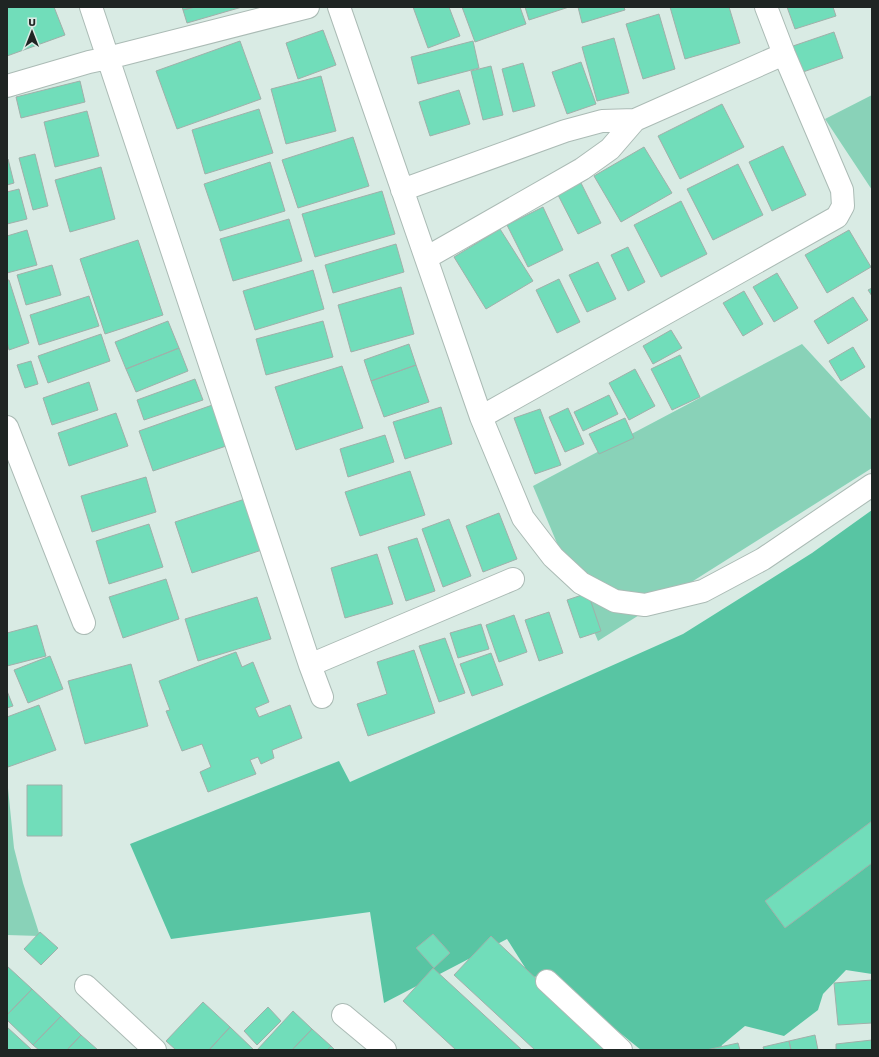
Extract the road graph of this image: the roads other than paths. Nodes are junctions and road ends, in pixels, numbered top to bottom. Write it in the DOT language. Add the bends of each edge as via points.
graph roads {
  1 [pos="91,7"];
  2 [pos="308,7"];
  3 [pos="338,7"];
  4 [pos="766,7"];
  5 [pos="784,54"];
  6 [pos="108,58"];
  7 [pos="7,86"];
  8 [pos="635,120"];
  9 [pos="402,190"];
  10 [pos="426,258"];
  11 [pos="481,417"];
  12 [pos="9,437"];
  13 [pos="872,485"];
  14 [pos="514,579"];
  15 [pos="84,623"];
  16 [pos="310,665"];
  17 [pos="322,697"];
  18 [pos="547,981"];
  19 [pos="86,986"];
  20 [pos="344,1015"];
  21 [pos="155,1050"];
  22 [pos="385,1050"];
  23 [pos="621,1050"];
  1 -- 6 [label="street"];
  2 -- 6 [label="street"];
  3 -- 9 [label="street"];
  4 -- 5 [label="street"];
  5 -- 8 [label="street"];
  5 -- 11 [label="street" via="842,190 843,206 837,217"];
  6 -- 7 [label="street"];
  6 -- 16 [label="street"];
  8 -- 9 [label="street" via="602,121 565,132"];
  8 -- 10 [label="street" via="610,149 582,169"];
  9 -- 10 [label="street"];
  10 -- 11 [label="street"];
  11 -- 13 [label="street" via="523,518 553,557 581,583 616,601 645,605 703,591 763,559"];
  12 -- 15 [label="street"];
  14 -- 16 [label="street"];
  16 -- 17 [label="street"];
  18 -- 23 [label="street"];
  19 -- 21 [label="street"];
  20 -- 22 [label="street"];
}
